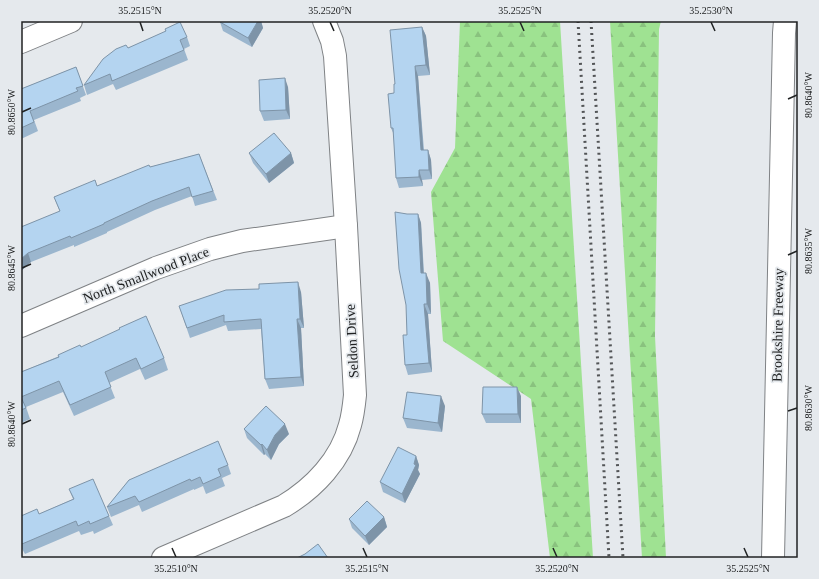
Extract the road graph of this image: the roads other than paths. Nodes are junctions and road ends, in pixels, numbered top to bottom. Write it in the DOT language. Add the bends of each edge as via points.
graph roads {
  1 [pos="71,21"];
  2 [pos="324,21"];
  3 [pos="785,21"];
  4 [pos="21,42"];
  5 [pos="346,226"];
  6 [pos="21,326"];
  7 [pos="163,558"];
  8 [pos="773,558"];
  1 -- 4 [label="main road"];
  2 -- 5 [label="main road, Seldon Drive" via="335,56"];
  3 -- 8 [label="main road, Brookshire Freeway"];
  5 -- 6 [label="main road, North Smallwood Place" via="242,241 210,249 156,268"];
  5 -- 7 [label="main road, Seldon Drive" via="355,394 349,430 332,464 317,481 284,506"];
}
